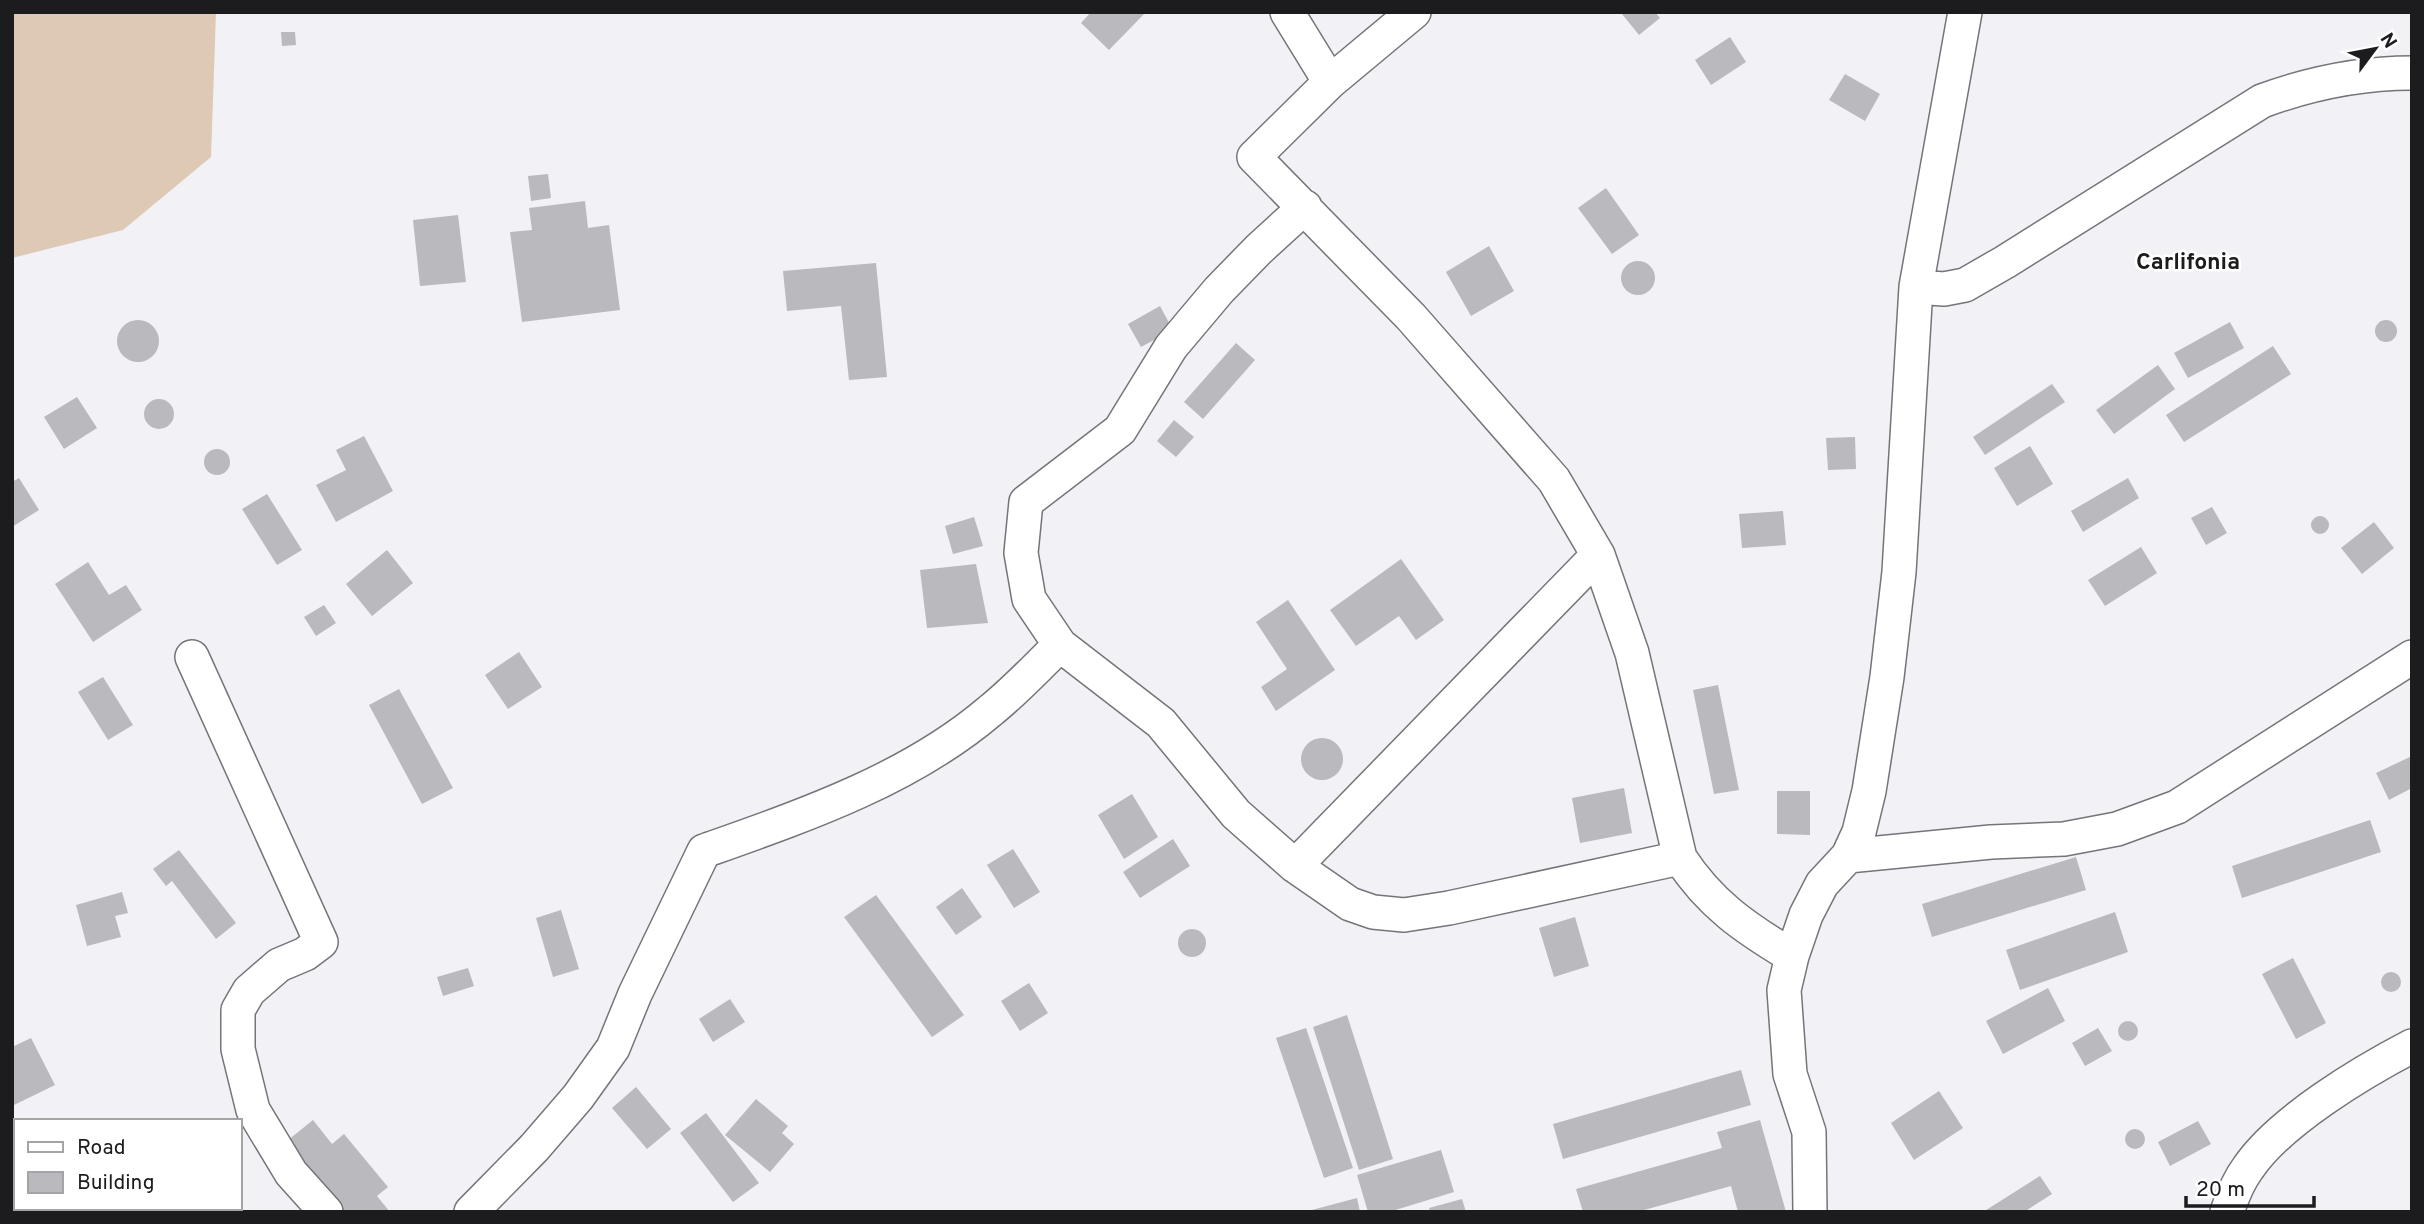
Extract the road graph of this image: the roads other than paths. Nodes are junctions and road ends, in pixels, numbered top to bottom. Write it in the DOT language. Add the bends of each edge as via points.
graph roads {
  1 [pos="1287,12"];
  2 [pos="1414,12"];
  3 [pos="1965,12"];
  4 [pos="2412,73"];
  5 [pos="1331,82"];
  6 [pos="1305,207"];
  7 [pos="1916,286"];
  8 [pos="1598,555"];
  9 [pos="1060,645"];
  10 [pos="192,657"];
  11 [pos="2412,657"];
  12 [pos="1848,856"];
  13 [pos="1680,858"];
  14 [pos="1295,866"];
  15 [pos="1792,956"];
  16 [pos="2412,1046"];
  17 [pos="326,1212"];
  18 [pos="471,1212"];
  19 [pos="1810,1212"];
  20 [pos="2227,1212"];
  1 -- 5 [label="street"];
  2 -- 5 [label="street"];
  3 -- 7 [label="street"];
  4 -- 7 [label="street" via="2333,79 2262,101 1965,285 1944,289"];
  5 -- 6 [label="street" via="1254,157"];
  6 -- 8 [label="street" via="1411,317 1554,480"];
  6 -- 9 [label="street" via="1259,248 1186,328 1120,430 1026,502 1021,554 1029,600"];
  7 -- 12 [label="street" via="1899,572 1868,792"];
  8 -- 13 [label="street" via="1632,653"];
  8 -- 14 [label="street"];
  9 -- 14 [label="street" via="1161,723 1236,814"];
  9 -- 18 [label="street" via="991,711 905,769 801,817 704,851 613,1048 534,1148"];
  10 -- 17 [label="street" via="321,942 279,965 249,991 238,1010 238,1049 253,1110 290,1173"];
  11 -- 12 [label="street" via="2188,800 2150,818 2064,839"];
  12 -- 15 [label="street" via="1822,884"];
  13 -- 14 [label="street" via="1404,915 1350,904"];
  13 -- 15 [label="street" via="1696,883 1745,928"];
  15 -- 19 [label="street" via="1784,990 1786,1032 1790,1074 1809,1132"];
  16 -- 20 [label="street" via="2368,1069 2286,1127 2248,1167"];
}
